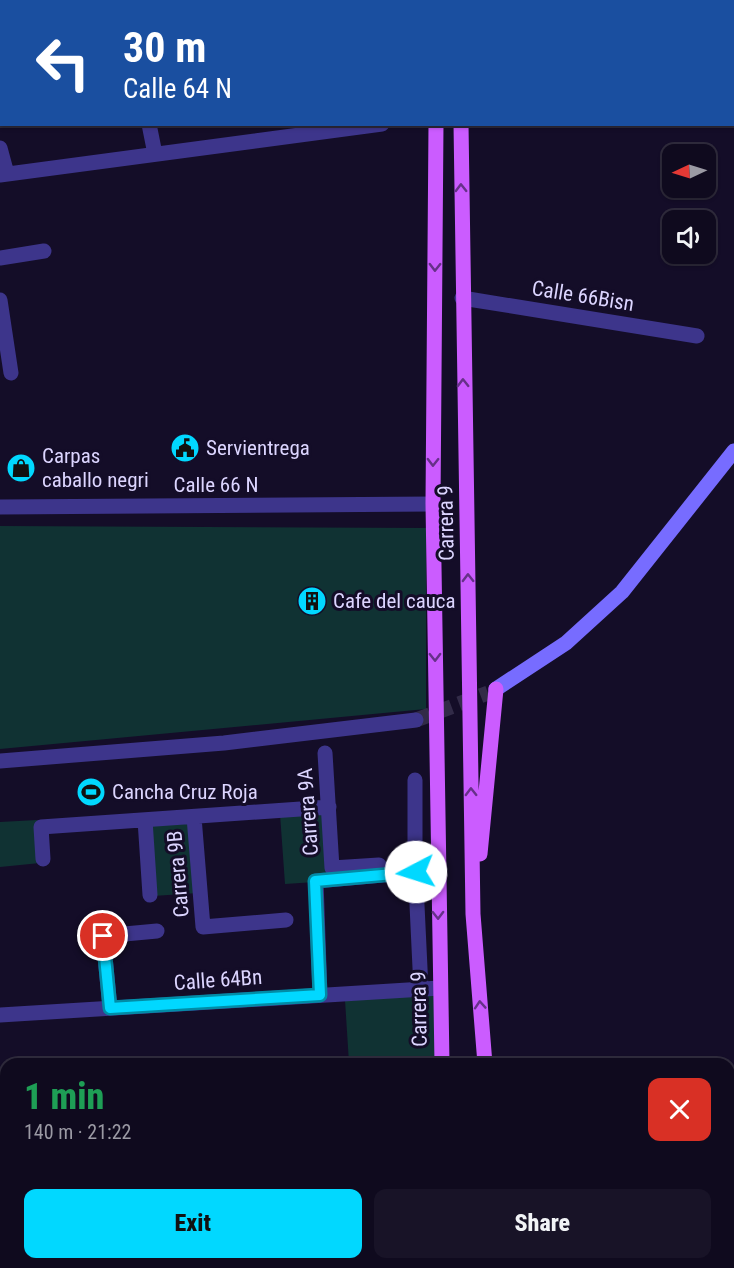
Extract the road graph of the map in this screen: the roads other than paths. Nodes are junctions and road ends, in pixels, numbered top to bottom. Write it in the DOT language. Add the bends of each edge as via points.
graph roads {
  1 [pos="149,126"];
  2 [pos="367,126"];
  3 [pos="436,126"];
  4 [pos="461,126"];
  5 [pos="0,148"];
  6 [pos="155,154"];
  7 [pos="4,174"];
  8 [pos="44,251"];
  9 [pos="0,258"];
  10 [pos="462,298"];
  11 [pos="0,300"];
  12 [pos="697,336"];
  13 [pos="11,373"];
  14 [pos="734,451"];
  15 [pos="433,504"];
  16 [pos="0,507"];
  17 [pos="416,720"];
  18 [pos="325,753"];
  19 [pos="0,761"];
  20 [pos="415,780"];
  21 [pos="329,807"];
  22 [pos="194,817"];
  23 [pos="145,820"];
  24 [pos="43,859"];
  25 [pos="415,868"];
  26 [pos="150,896"];
  27 [pos="473,914"];
  28 [pos="286,920"];
  29 [pos="157,931"];
  30 [pos="440,988"];
  31 [pos="421,989"];
  32 [pos="320,995"];
  33 [pos="110,1008"];
  34 [pos="0,1015"];
  35 [pos="442,1058"];
  36 [pos="485,1058"];
  1 -- 6 [label="street"];
  2 -- 6 [label="street"];
  3 -- 15 [label="main road, Carrera 9, one-way"];
  10 -- 4 [label="main road, Carrera 9, one-way"];
  5 -- 7 [label="street"];
  6 -- 7 [label="street"];
  8 -- 9 [label="street"];
  10 -- 12 [label="street, Calle 66Bisn"];
  27 -- 10 [label="main road, Carrera 9, one-way"];
  11 -- 13 [label="street"];
  14 -- 27 [label="main road" via="622,592 566,643 492,691"];
  15 -- 16 [label="street, Calle 66 N"];
  15 -- 30 [label="main road, Carrera 9, one-way"];
  17 -- 19 [label="street" via="224,744"];
  18 -- 21 [label="street, Carrera 9A"];
  20 -- 25 [label="street"];
  21 -- 22 [label="street"];
  21 -- 25 [label="street, Carrera 9A" via="332,868"];
  22 -- 23 [label="street"];
  22 -- 28 [label="street, Carrera 9B" via="204,927"];
  23 -- 24 [label="street" via="41,827"];
  23 -- 26 [label="street, Carrera 9B"];
  25 -- 31 [label="street"];
  25 -- 32 [label="street" via="315,881"];
  36 -- 27 [label="main road, Carrera 9, one-way"];
  29 -- 33 [label="street" via="103,936"];
  30 -- 31 [label="street, Calle 64Bn"];
  30 -- 35 [label="main road, Carrera 9"];
  31 -- 32 [label="street, Calle 64Bn"];
  32 -- 33 [label="street, Calle 64Bn"];
  33 -- 34 [label="street, Calle 64Bn"];
}
